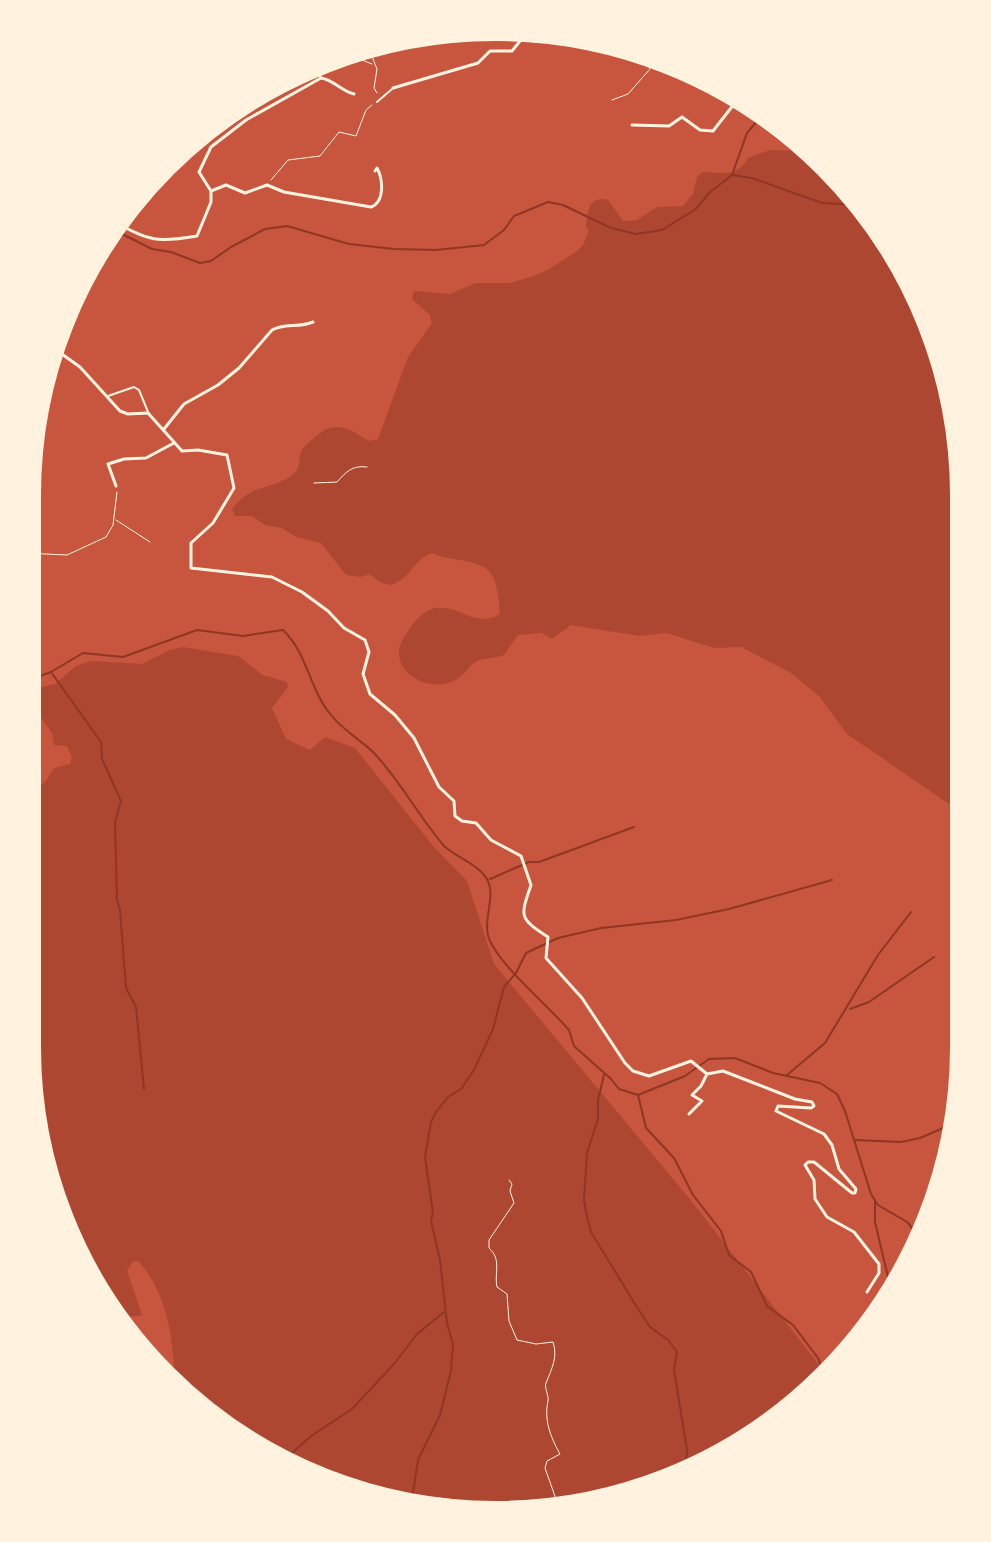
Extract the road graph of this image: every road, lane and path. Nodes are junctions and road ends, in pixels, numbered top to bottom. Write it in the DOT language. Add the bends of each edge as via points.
graph roads {
  1 [pos="523,37"];
  2 [pos="371,54"];
  3 [pos="357,58"];
  4 [pos="646,61"];
  5 [pos="375,64"];
  6 [pos="316,73"];
  7 [pos="321,78"];
  8 [pos="393,88"];
  9 [pos="354,94"];
  10 [pos="381,98"];
  11 [pos="612,100"];
  12 [pos="377,102"];
  13 [pos="734,103"];
  14 [pos="632,125"];
  15 [pos="375,171"];
  16 [pos="267,185"];
  17 [pos="211,191"];
  18 [pos="123,227"];
  19 [pos="313,322"];
  20 [pos="59,352"];
  21 [pos="107,396"];
  22 [pos="148,413"];
  23 [pos="164,429"];
  24 [pos="174,443"];
  25 [pos="367,467"];
  26 [pos="314,483"];
  27 [pos="116,486"];
  28 [pos="114,519"];
  29 [pos="150,542"];
  30 [pos="36,554"];
  31 [pos="705,1072"];
  32 [pos="689,1114"];
  33 [pos="509,1180"];
  34 [pos="867,1292"];
  35 [pos="557,1502"];
  1 -- 8 [label="street" via="512,51 490,51 478,63"];
  2 -- 5 [label="path"];
  3 -- 5 [label="path"];
  4 -- 11 [label="path" via="650,69 628,94"];
  5 -- 10 [label="path" via="374,90"];
  6 -- 7 [label="street"];
  7 -- 9 [label="street"];
  7 -- 17 [label="street" via="246,120 211,147 199,172"];
  8 -- 10 [label="street"];
  10 -- 12 [label="street"];
  12 -- 16 [label="path" via="366,110 356,136 342,131 320,156 285,162"];
  13 -- 14 [label="street" via="713,131 700,130 682,117 669,126"];
  15 -- 16 [label="street" via="380,173 381,197 371,207"];
  16 -- 17 [label="street" via="245,193 228,185"];
  17 -- 18 [label="street" via="197,236 145,240"];
  19 -- 23 [label="street" via="274,328 239,368 184,404"];
  20 -- 21 [label="street"];
  21 -- 22 [label="street" via="120,411"];
  21 -- 22 [label="street" via="134,387"];
  22 -- 23 [label="street"];
  23 -- 24 [label="street"];
  24 -- 27 [label="street" via="146,458 108,464"];
  24 -- 31 [label="street" via="184,452 226,454 234,484 213,523 191,543 191,569 272,577 302,592 365,640 367,690 414,738 439,787 454,801 455,816 476,823 491,840 522,858 531,888 525,897 525,920 548,937 546,958 582,998 625,1063 649,1076 689,1061"];
  25 -- 26 [label="path" via="347,471 337,482"];
  27 -- 28 [label="path"];
  28 -- 29 [label="path"];
  28 -- 30 [label="path" via="108,535 83,549 67,555"];
  31 -- 32 [label="street" via="691,1096 702,1101"];
  31 -- 34 [label="street" via="723,1071 812,1102 811,1108 778,1106 776,1111 824,1134 839,1169 856,1189 852,1193 814,1162 805,1165 814,1180 815,1199 827,1217 854,1232 876,1259 879,1273"];
  33 -- 35 [label="path" via="514,1203 489,1248 495,1253 497,1287 507,1294 517,1340 553,1342 555,1347 545,1410 560,1454 545,1468"];
}
